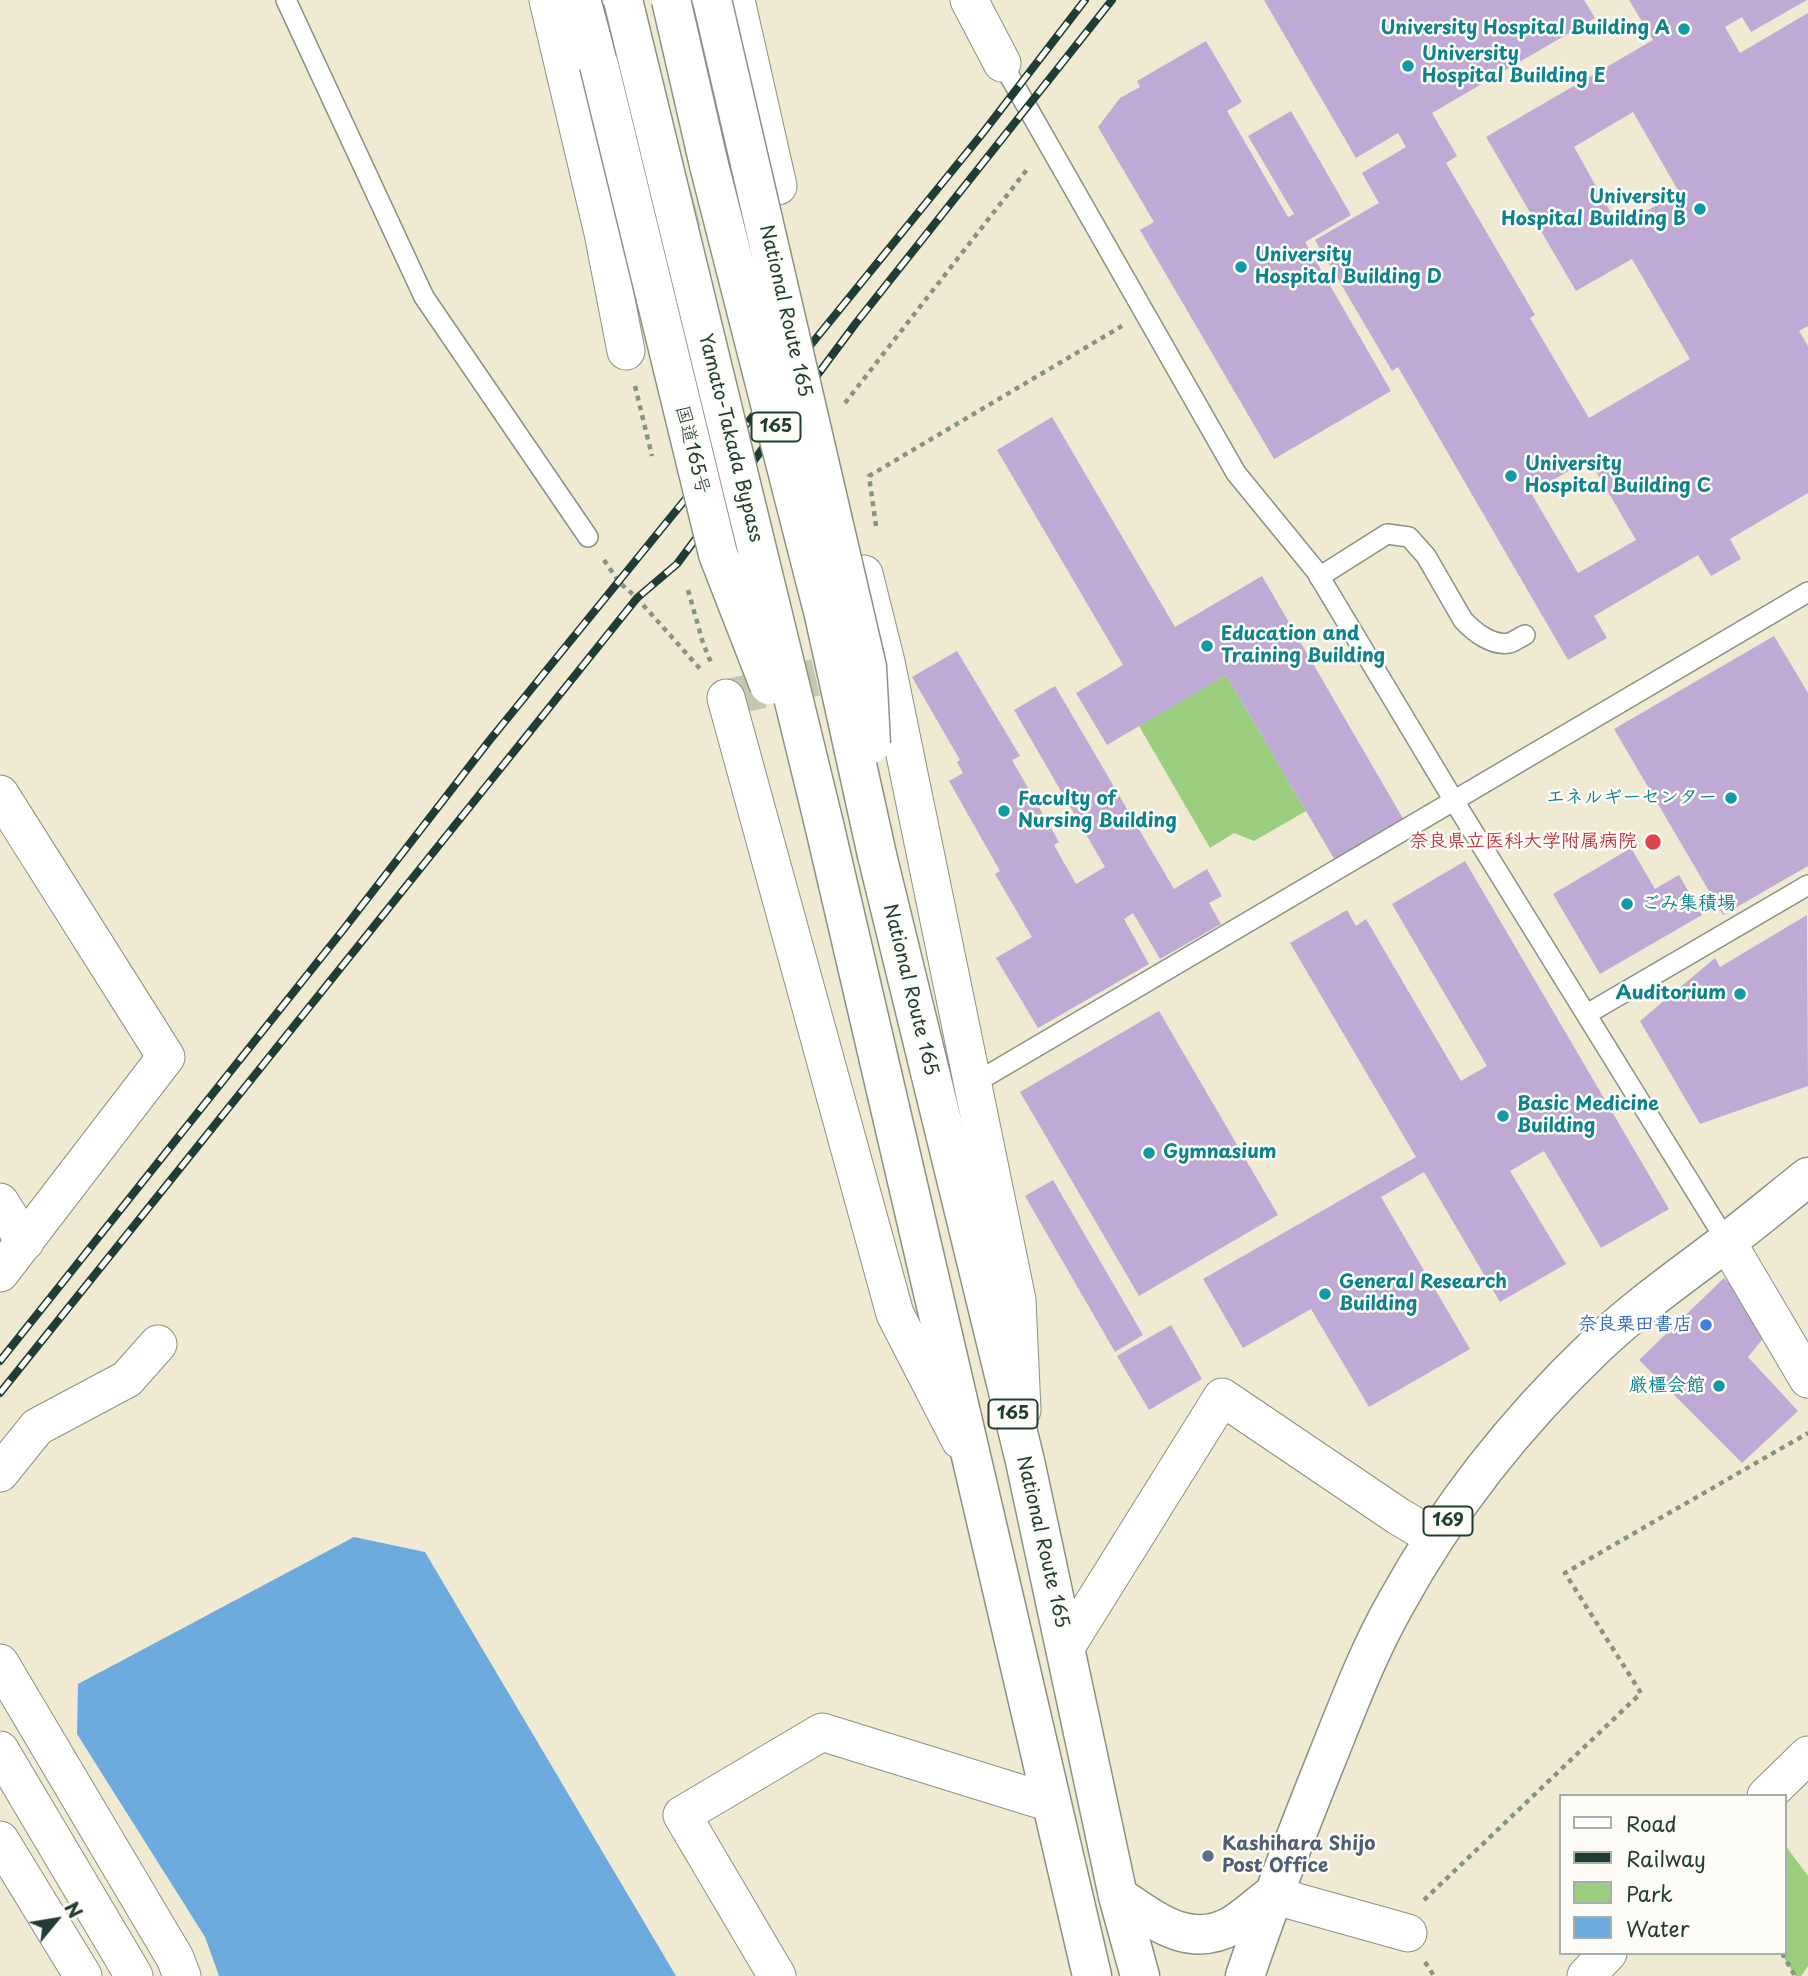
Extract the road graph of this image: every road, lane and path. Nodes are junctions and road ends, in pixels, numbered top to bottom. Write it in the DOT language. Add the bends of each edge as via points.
graph roads {
  1 [pos="286,0"];
  2 [pos="548,0"];
  3 [pos="581,0"];
  4 [pos="623,0"];
  5 [pos="671,0"];
  6 [pos="712,0"];
  7 [pos="736,0"];
  8 [pos="969,0"];
  9 [pos="1002,63"];
  10 [pos="1048,141"];
  11 [pos="778,186"];
  12 [pos="1145,312"];
  13 [pos="626,351"];
  14 [pos="839,411"];
  15 [pos="844,491"];
  16 [pos="588,537"];
  17 [pos="857,542"];
  18 [pos="1319,577"];
  19 [pos="686,582"];
  20 [pos="1808,593"];
  21 [pos="1525,635"];
  22 [pos="703,643"];
  23 [pos="726,698"];
  24 [pos="0,794"];
  25 [pos="1454,801"];
  26 [pos="824,824"];
  27 [pos="877,855"];
  28 [pos="1808,885"];
  29 [pos="1587,1014"];
  30 [pos="973,1083"];
  31 [pos="1808,1177"];
  32 [pos="0,1202"];
  33 [pos="25,1242"];
  34 [pos="1727,1242"];
  35 [pos="0,1273"];
  36 [pos="158,1344"];
  37 [pos="1808,1379"];
  38 [pos="1808,1433"];
  39 [pos="1025,1461"];
  40 [pos="976,1472"];
  41 [pos="0,1473"];
  42 [pos="1436,1538"];
  43 [pos="1066,1647"];
  44 [pos="0,1663"];
  45 [pos="0,1750"];
  46 [pos="1808,1755"];
  47 [pos="1768,1794"];
  48 [pos="1051,1804"];
  49 [pos="0,1840"];
  50 [pos="1272,1895"];
  51 [pos="1118,1896"];
  52 [pos="1415,1917"];
  53 [pos="1606,1955"];
  54 [pos="1783,1955"];
  55 [pos="83,1976"];
  56 [pos="134,1976"];
  57 [pos="182,1976"];
  58 [pos="777,1976"];
  59 [pos="1092,1976"];
  60 [pos="1140,1976"];
  61 [pos="1245,1976"];
  62 [pos="1586,1976"];
  63 [pos="1795,1976"];
  1 -- 16 [label="lane" via="424,297"];
  2 -- 13 [label="street"];
  3 -- 26 [label="highway, 国道165号, bridge" via="718,554"];
  4 -- 26 [label="highway, Yamato-Takada Bypass / 165, bridge"];
  5 -- 27 [label="highway, 165, bridge" via="824,615"];
  6 -- 27 [label="highway, National Route 165 / 165, bridge" via="867,667"];
  7 -- 11 [label="street"];
  8 -- 9 [label="street"];
  9 -- 10 [label="lane"];
  10 -- 12 [label="lane"];
  10 -- 14 [label="path"];
  12 -- 17 [label="path" via="869,476 877,531"];
  12 -- 18 [label="lane" via="1236,473"];
  15 -- 17 [label="street"];
  16 -- 23 [label="path" via="619,582"];
  17 -- 30 [label="street"];
  18 -- 21 [label="lane" via="1387,534 1409,537 1426,556 1470,628 1490,640 1510,643"];
  18 -- 25 [label="lane"];
  19 -- 22 [label="path"];
  20 -- 25 [label="lane"];
  23 -- 40 [label="street" via="895,1314"];
  24 -- 33 [label="street" via="166,1057"];
  25 -- 29 [label="lane"];
  25 -- 30 [label="lane"];
  26 -- 40 [label="highway, Yamato-Takada Bypass / 165"];
  27 -- 39 [label="highway, National Route 165 / 165"];
  28 -- 29 [label="lane"];
  29 -- 34 [label="lane"];
  30 -- 39 [label="street" via="1017,1300"];
  31 -- 34 [label="highway, 169"];
  32 -- 33 [label="street"];
  33 -- 35 [label="street"];
  34 -- 37 [label="street"];
  34 -- 42 [label="highway, 169" via="1651,1296 1563,1378 1516,1431"];
  36 -- 41 [label="street" via="127,1379 37,1427"];
  38 -- 52 [label="path" via="1565,1573 1641,1693"];
  39 -- 43 [label="highway, National Route 165 / 165"];
  40 -- 48 [label="highway, 165"];
  42 -- 43 [label="street" via="1222,1397"];
  42 -- 50 [label="highway, 169" via="1395,1604 1357,1685"];
  43 -- 51 [label="highway, National Route 165 / 165"];
  44 -- 57 [label="street"];
  45 -- 56 [label="street"];
  46 -- 47 [label="street"];
  48 -- 58 [label="street" via="822,1732 682,1815"];
  48 -- 59 [label="highway, 165"];
  49 -- 55 [label="street"];
  50 -- 51 [label="highway" via="1232,1926 1199,1936 1164,1927"];
  50 -- 52 [label="street"];
  50 -- 61 [label="highway, 169"];
  51 -- 60 [label="highway, National Route 165 / 165"];
  53 -- 62 [label="street"];
  54 -- 63 [label="path"];
}
